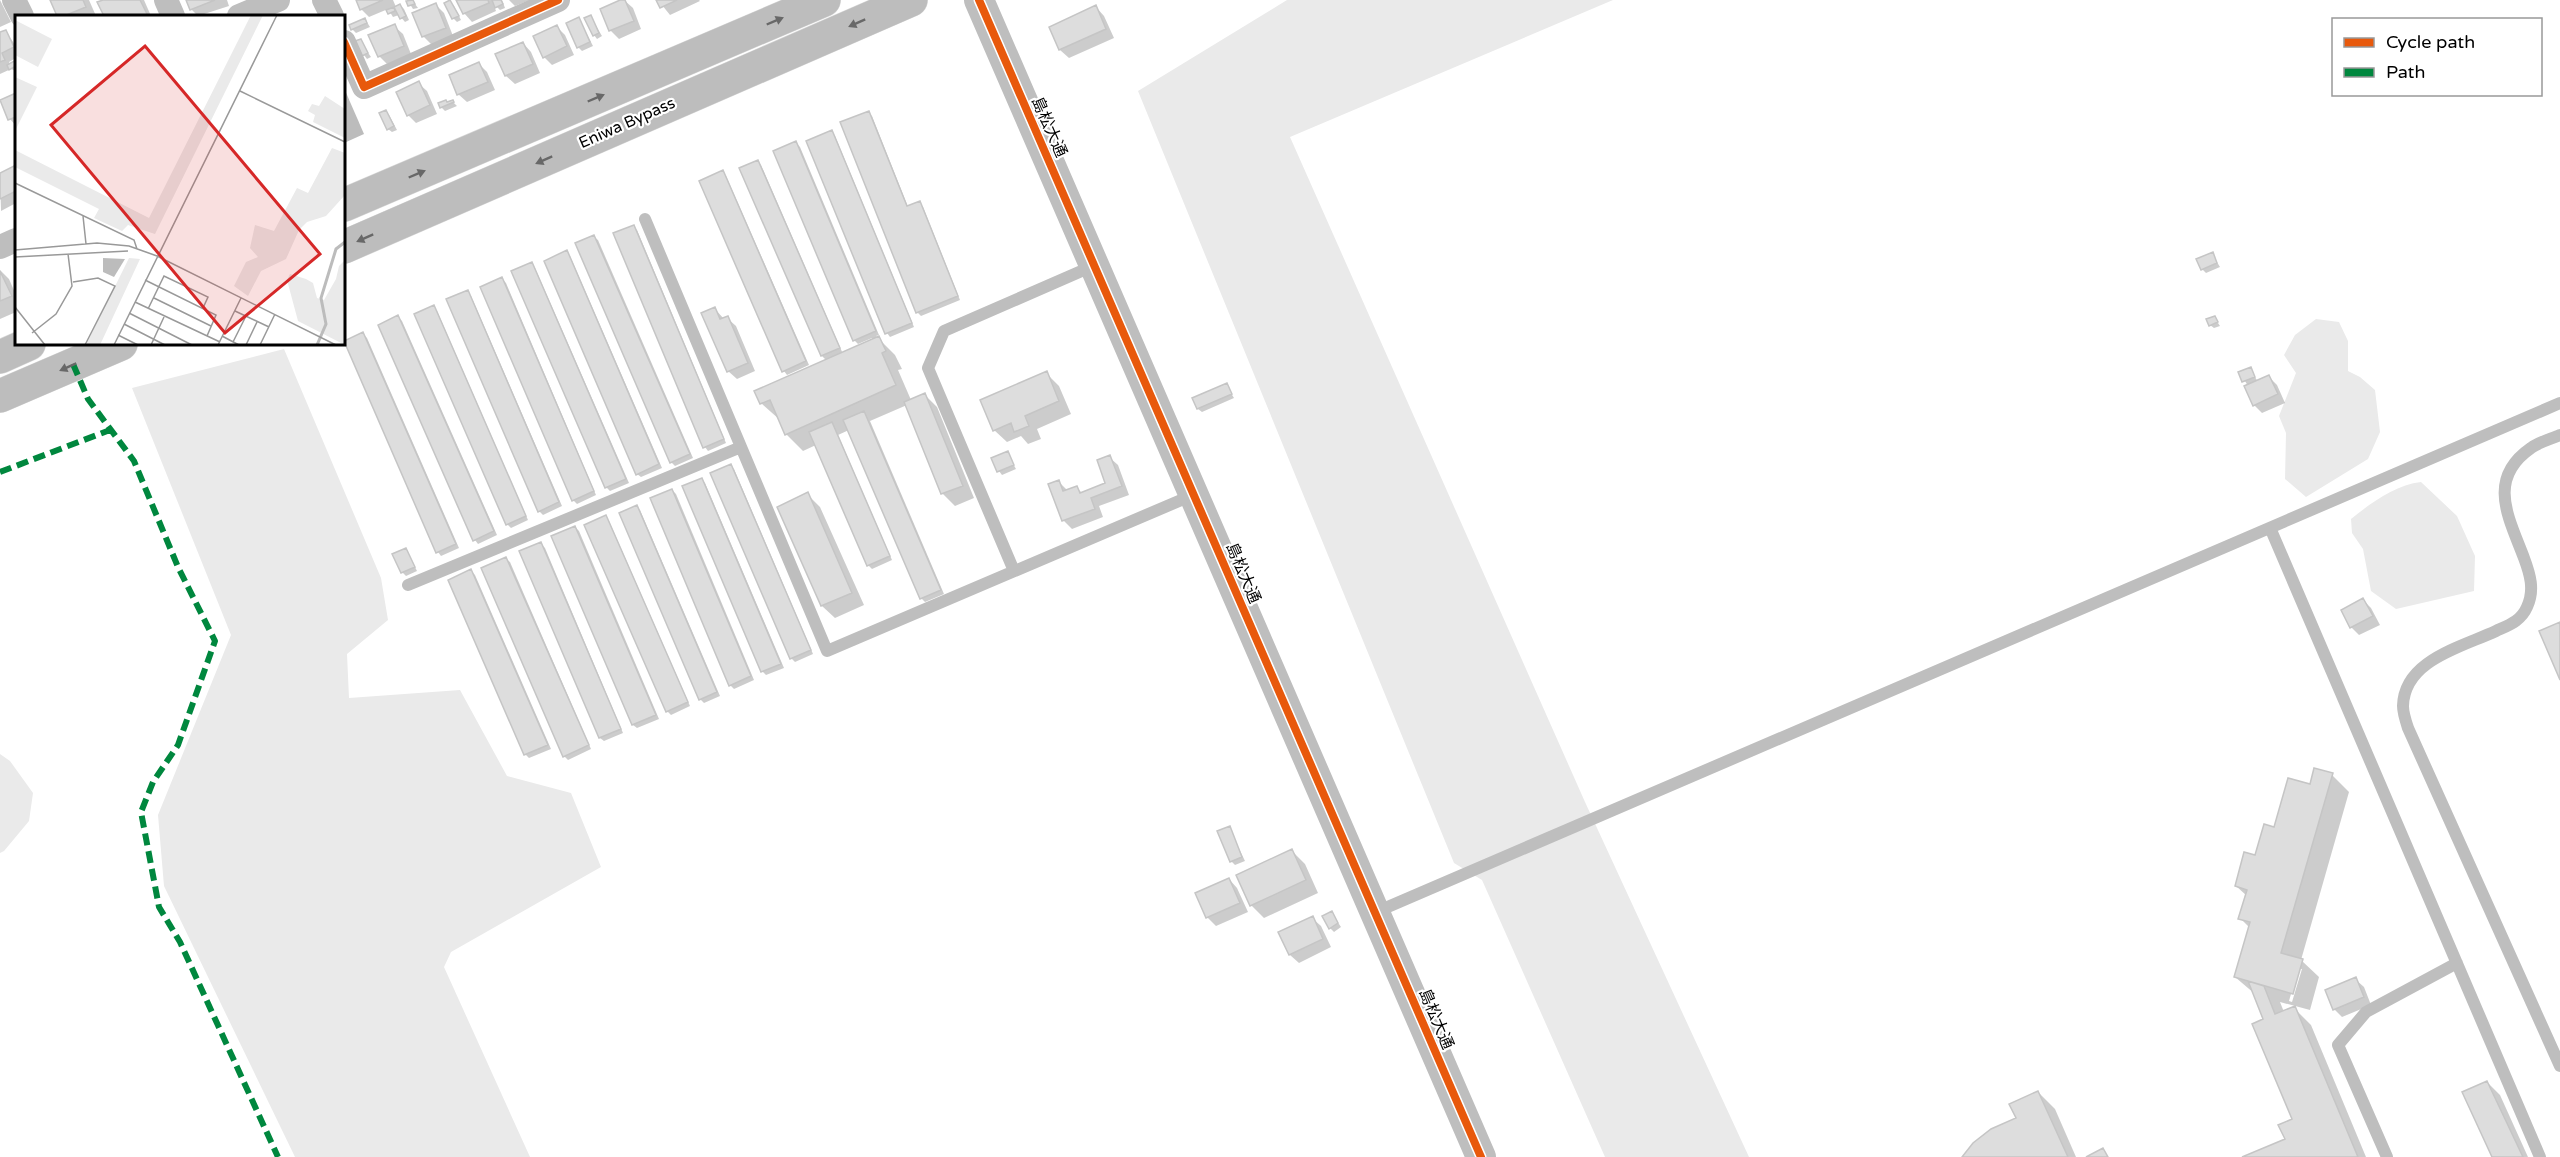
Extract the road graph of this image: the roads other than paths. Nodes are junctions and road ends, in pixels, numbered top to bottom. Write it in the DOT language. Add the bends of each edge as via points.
graph roads {
  1 [pos="14,0"];
  2 [pos="166,0"];
  3 [pos="278,0"];
  4 [pos="324,0"];
  5 [pos="558,0"];
  6 [pos="824,0"];
  7 [pos="911,0"];
  8 [pos="979,0"];
  9 [pos="21,15"];
  10 [pos="173,15"];
  11 [pos="241,15"];
  12 [pos="332,15"];
  13 [pos="345,44"];
  14 [pos="345,205"];
  15 [pos="645,219"];
  16 [pos="15,240"];
  17 [pos="0,247"];
  18 [pos="345,247"];
  19 [pos="1094,265"];
  20 [pos="27,345"];
  21 [pos="119,345"];
  22 [pos="0,357"];
  23 [pos="0,396"];
  24 [pos="2560,404"];
  25 [pos="2560,435"];
  26 [pos="741,447"];
  27 [pos="1194,495"];
  28 [pos="2271,530"];
  29 [pos="1014,571"];
  30 [pos="408,585"];
  31 [pos="1375,912"];
  32 [pos="2457,963"];
  33 [pos="2560,1066"];
  34 [pos="1481,1157"];
  35 [pos="2387,1157"];
  36 [pos="2540,1157"];
  1 -- 9 [label="street"];
  2 -- 10 [label="street"];
  3 -- 11 [label="street"];
  4 -- 12 [label="street"];
  5 -- 13 [label="street" via="364,87"];
  14 -- 6 [label="highway, one-way"];
  7 -- 18 [label="highway, Eniwa Bypass, one-way"];
  8 -- 19 [label="street, 島松大通"];
  15 -- 26 [label="lane"];
  16 -- 17 [label="street"];
  19 -- 27 [label="street, 島松大通"];
  19 -- 29 [label="lane" via="944,331 928,368"];
  20 -- 22 [label="highway"];
  21 -- 23 [label="highway, one-way"];
  24 -- 28 [label="lane"];
  25 -- 33 [label="lane" via="2531,448 2505,481 2506,510 2530,576 2527,608 2517,622 2427,662 2405,690 2403,708 2413,739"];
  26 -- 29 [label="lane" via="827,651"];
  26 -- 30 [label="lane"];
  27 -- 29 [label="lane"];
  27 -- 31 [label="street, 島松大通"];
  28 -- 31 [label="lane"];
  28 -- 32 [label="lane"];
  31 -- 34 [label="street, 島松大通"];
  32 -- 35 [label="lane" via="2366,1012 2338,1045"];
  32 -- 36 [label="lane"];
}
